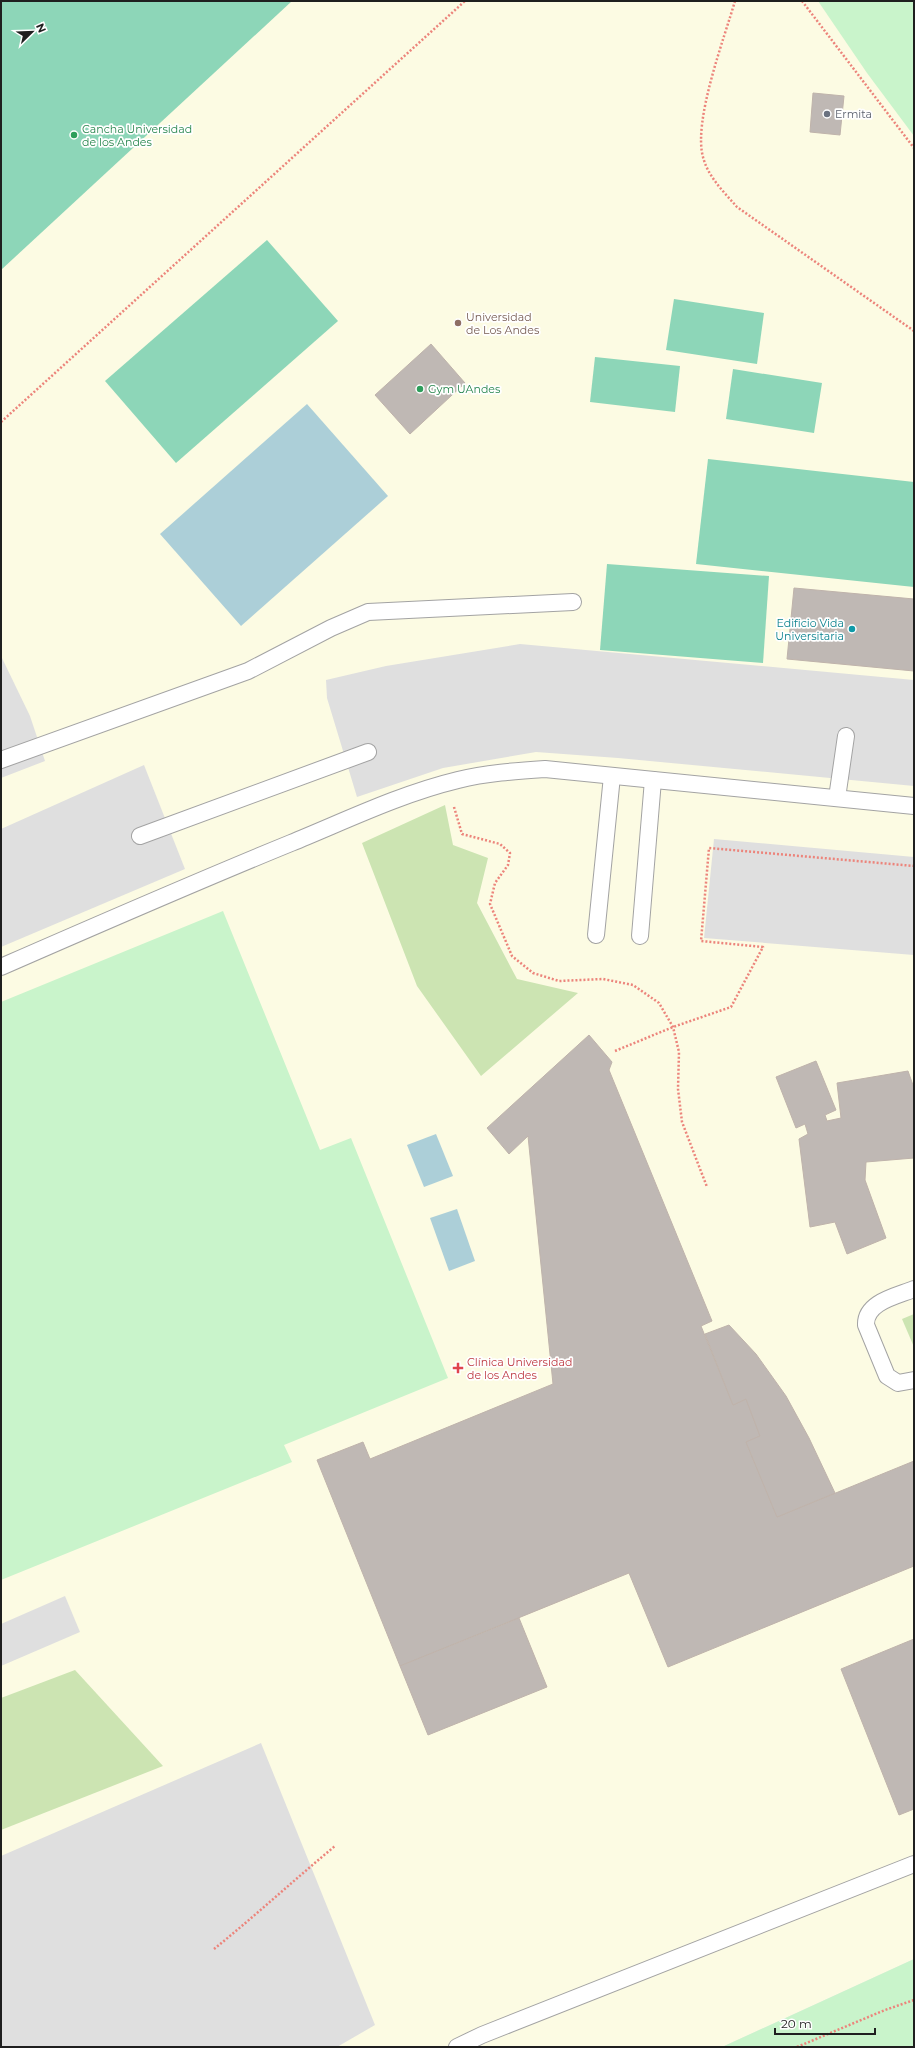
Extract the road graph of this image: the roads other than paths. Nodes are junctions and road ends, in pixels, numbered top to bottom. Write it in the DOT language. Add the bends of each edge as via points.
graph roads {
  1 [pos="572,602"];
  2 [pos="846,736"];
  3 [pos="368,752"];
  4 [pos="1,760"];
  5 [pos="612,776"];
  6 [pos="653,780"];
  7 [pos="837,798"];
  8 [pos="914,806"];
  9 [pos="140,836"];
  10 [pos="596,935"];
  11 [pos="640,936"];
  12 [pos="1,967"];
  13 [pos="914,1289"];
  14 [pos="914,1380"];
  15 [pos="914,1864"];
  16 [pos="457,2047"];
  1 -- 4 [label="lane" via="368,612 248,671"];
  2 -- 7 [label="lane"];
  3 -- 9 [label="lane"];
  5 -- 6 [label="lane"];
  5 -- 10 [label="lane"];
  5 -- 12 [label="lane" via="538,770 474,776 446,784 391,803 252,859"];
  6 -- 7 [label="lane"];
  6 -- 11 [label="lane"];
  7 -- 8 [label="lane"];
  13 -- 14 [label="lane" via="880,1303 868,1312 865,1319 887,1376 898,1383"];
  15 -- 16 [label="lane"];
}
